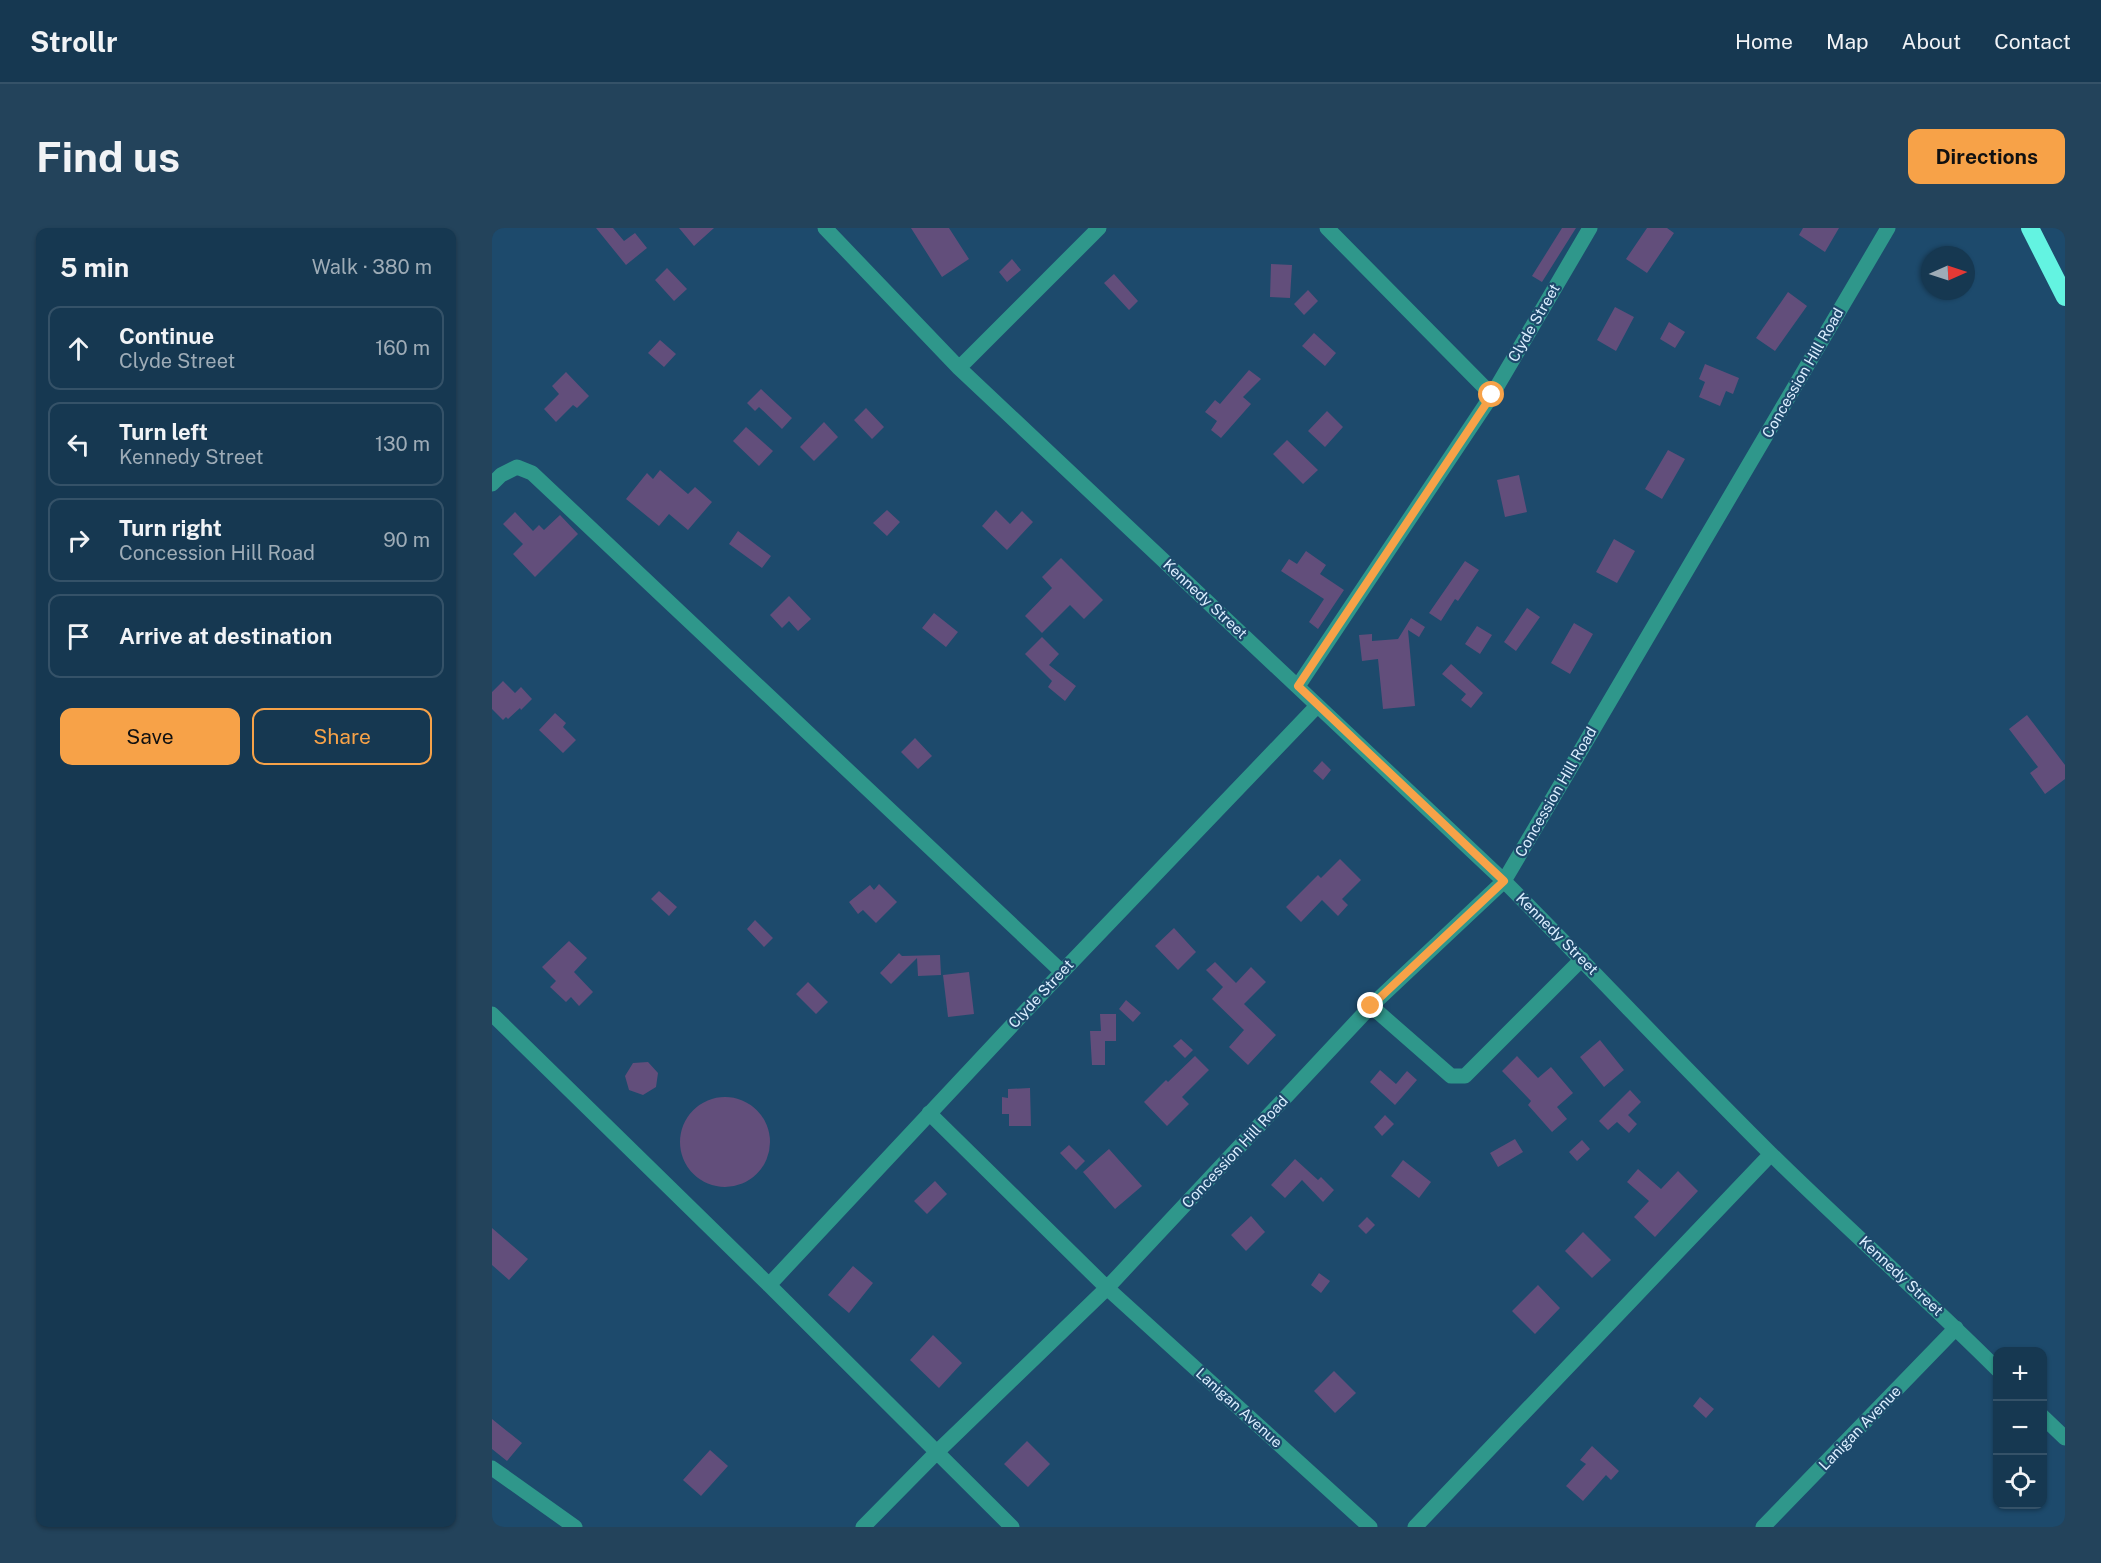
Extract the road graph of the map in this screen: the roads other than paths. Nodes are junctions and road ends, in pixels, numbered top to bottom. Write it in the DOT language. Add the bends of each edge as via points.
graph roads {
  1 [pos="825,228"];
  2 [pos="1099,228"];
  3 [pos="1327,228"];
  4 [pos="1590,228"];
  5 [pos="1888,228"];
  6 [pos="2030,228"];
  7 [pos="2065,297"];
  8 [pos="959,368"];
  9 [pos="1492,395"];
  10 [pos="492,484"];
  11 [pos="1298,686"];
  12 [pos="1317,706"];
  13 [pos="1504,881"];
  14 [pos="1582,959"];
  15 [pos="1062,972"];
  16 [pos="1371,1006"];
  17 [pos="492,1014"];
  18 [pos="929,1113"];
  19 [pos="1771,1154"];
  20 [pos="769,1285"];
  21 [pos="1107,1288"];
  22 [pos="1956,1328"];
  23 [pos="1993,1365"];
  24 [pos="2047,1420"];
  25 [pos="2065,1438"];
  26 [pos="936,1453"];
  27 [pos="492,1468"];
  28 [pos="575,1527"];
  29 [pos="862,1527"];
  30 [pos="1012,1527"];
  31 [pos="1370,1527"];
  32 [pos="1415,1527"];
  33 [pos="1763,1527"];
  1 -- 8 [label="street, Kennedy Street"];
  2 -- 8 [label="street"];
  3 -- 9 [label="street"];
  4 -- 9 [label="street, Clyde Street"];
  5 -- 13 [label="street, Concession Hill Road"];
  6 -- 7 [label="highway"];
  8 -- 11 [label="street, Kennedy Street"];
  9 -- 11 [label="street, Clyde Street"];
  10 -- 15 [label="street" via="517,467 532,473"];
  11 -- 12 [label="street, Kennedy Street"];
  12 -- 13 [label="street, Kennedy Street"];
  12 -- 15 [label="street, Clyde Street"];
  13 -- 14 [label="street, Kennedy Street"];
  13 -- 16 [label="street, Concession Hill Road"];
  14 -- 16 [label="street" via="1465,1076 1451,1076"];
  14 -- 19 [label="street, Kennedy Street"];
  15 -- 18 [label="street, Clyde Street"];
  16 -- 21 [label="street, Concession Hill Road"];
  17 -- 20 [label="street"];
  18 -- 20 [label="street, Clyde Street"];
  18 -- 21 [label="street, Lanigan Avenue"];
  19 -- 22 [label="street, Kennedy Street"];
  19 -- 32 [label="street"];
  20 -- 26 [label="street"];
  21 -- 26 [label="street, Concession Hill Road"];
  21 -- 31 [label="street, Lanigan Avenue"];
  22 -- 23 [label="street, Kennedy Street"];
  22 -- 33 [label="street, Lanigan Avenue"];
  24 -- 25 [label="street"];
  26 -- 29 [label="street, Concession Hill Road"];
  26 -- 30 [label="street"];
  27 -- 28 [label="street"];
}
